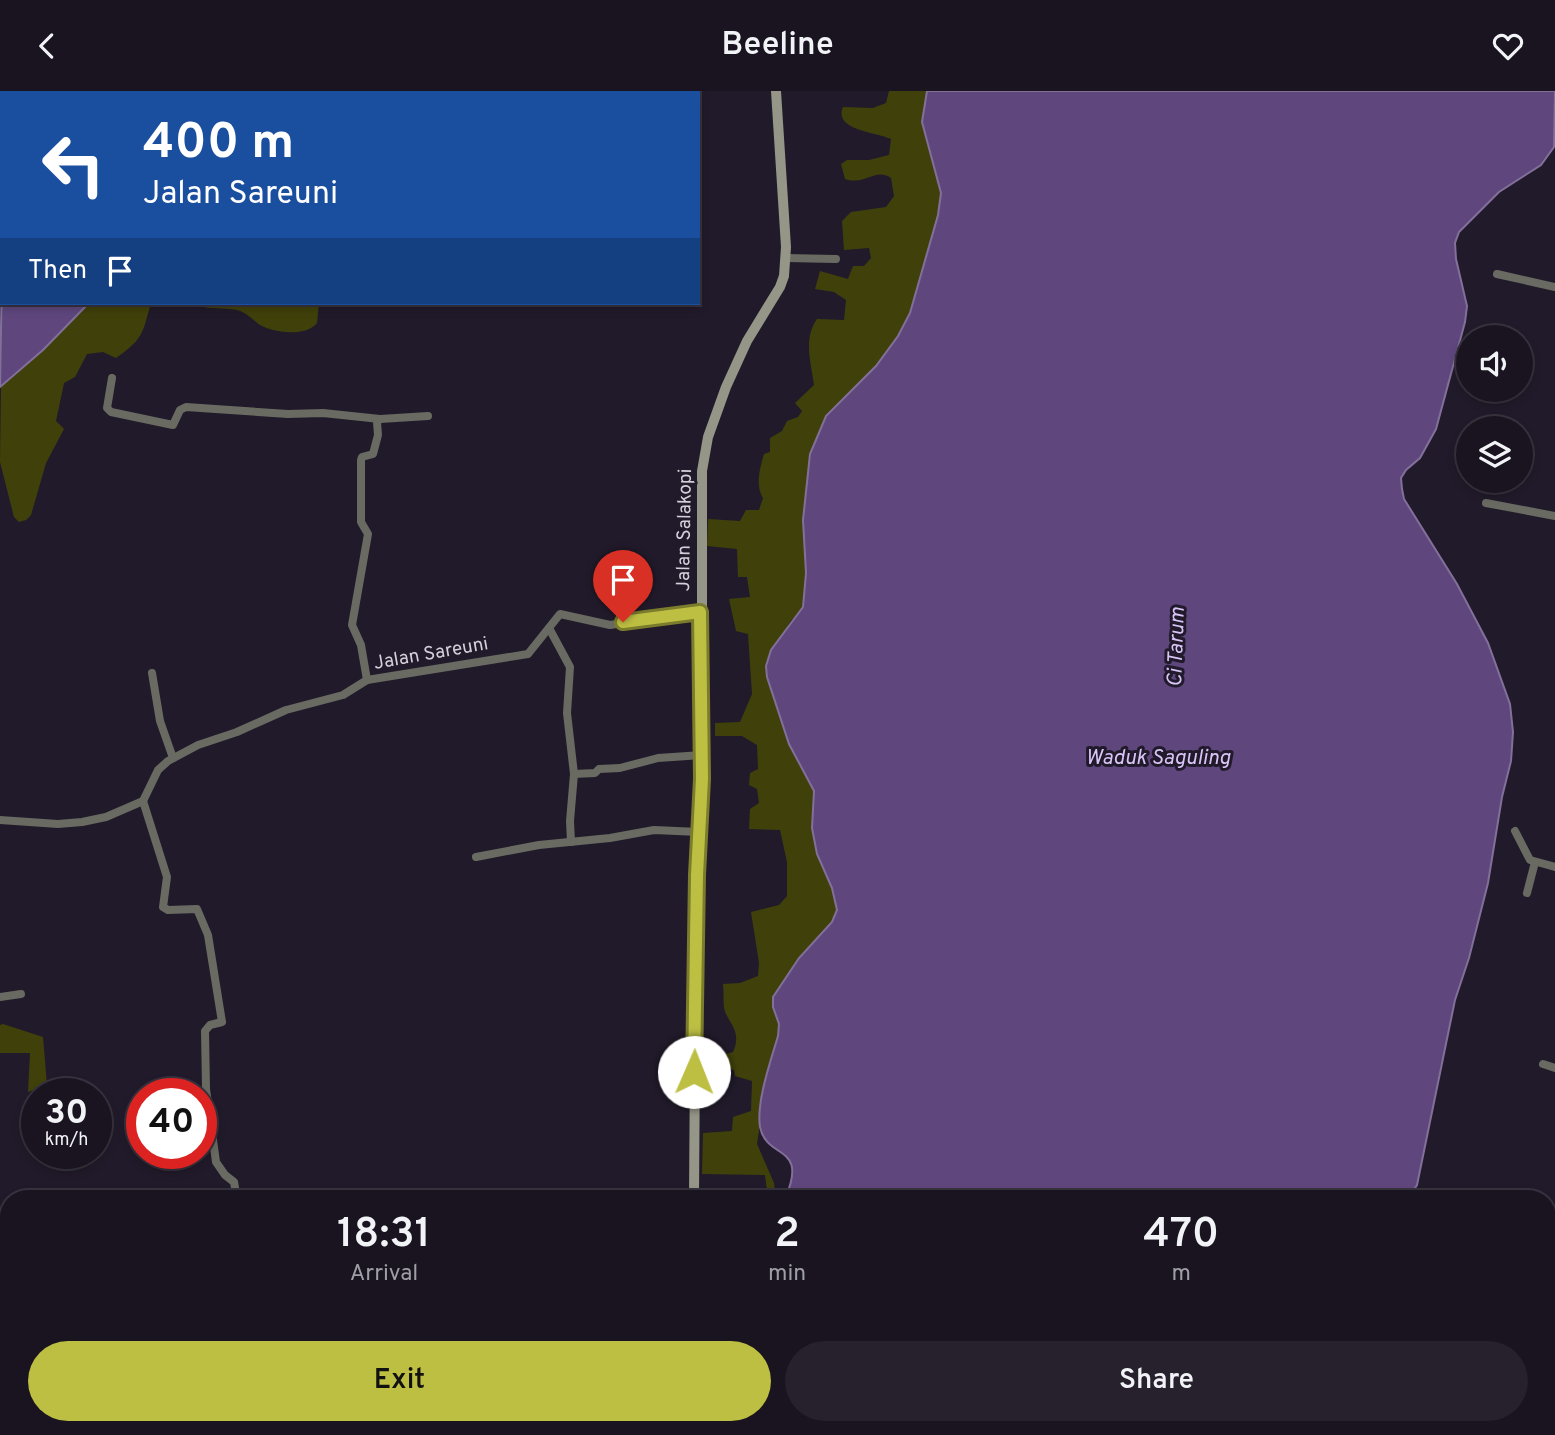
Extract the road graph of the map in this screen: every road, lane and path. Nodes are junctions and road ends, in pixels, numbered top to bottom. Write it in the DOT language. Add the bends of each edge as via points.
graph roads {
  1 [pos="776,91"];
  2 [pos="786,258"];
  3 [pos="836,259"];
  4 [pos="1497,274"];
  5 [pos="1555,287"];
  6 [pos="112,378"];
  7 [pos="428,417"];
  8 [pos="380,419"];
  9 [pos="1486,503"];
  10 [pos="1555,516"];
  11 [pos="700,612"];
  12 [pos="549,628"];
  13 [pos="152,673"];
  14 [pos="367,680"];
  15 [pos="702,755"];
  16 [pos="173,758"];
  17 [pos="574,774"];
  18 [pos="143,801"];
  19 [pos="0,820"];
  20 [pos="1515,831"];
  21 [pos="699,832"];
  22 [pos="571,842"];
  23 [pos="476,857"];
  24 [pos="1535,862"];
  25 [pos="1555,867"];
  26 [pos="1527,893"];
  27 [pos="21,994"];
  28 [pos="0,997"];
  29 [pos="1542,1064"];
  30 [pos="1555,1068"];
  31 [pos="235,1190"];
  32 [pos="694,1190"];
  1 -- 2 [label="street, Jalan Salakopi"];
  2 -- 3 [label="street"];
  2 -- 11 [label="street, Jalan Salakopi" via="780,287 747,341 708,437 702,471"];
  4 -- 5 [label="street"];
  6 -- 8 [label="street" via="107,408 111,412 173,425 186,407"];
  7 -- 8 [label="street"];
  8 -- 14 [label="street" via="373,454 361,460 361,521 368,534 352,625"];
  9 -- 10 [label="street"];
  11 -- 12 [label="street, Jalan Sareuni" via="610,625 560,614"];
  11 -- 15 [label="street, Jalan Salakopi"];
  12 -- 14 [label="street, Jalan Sareuni" via="528,654"];
  12 -- 17 [label="street" via="570,667 567,713"];
  13 -- 16 [label="street" via="160,720"];
  14 -- 16 [label="street, Jalan Sareuni" via="343,695 286,710"];
  15 -- 17 [label="street"];
  15 -- 21 [label="street, Jalan Salakopi"];
  16 -- 18 [label="street, Jalan Sareuni" via="158,770"];
  17 -- 22 [label="street"];
  18 -- 19 [label="street" via="82,822"];
  18 -- 31 [label="street" via="167,877 164,909 197,909 208,935 222,1022 205,1031 206,1089 216,1162"];
  20 -- 24 [label="street" via="1525,854"];
  21 -- 22 [label="street" via="654,830"];
  21 -- 32 [label="street, Jalan Salakopi"];
  22 -- 23 [label="street"];
  24 -- 25 [label="street"];
  24 -- 26 [label="street"];
  27 -- 28 [label="street"];
  29 -- 30 [label="street"];
}
